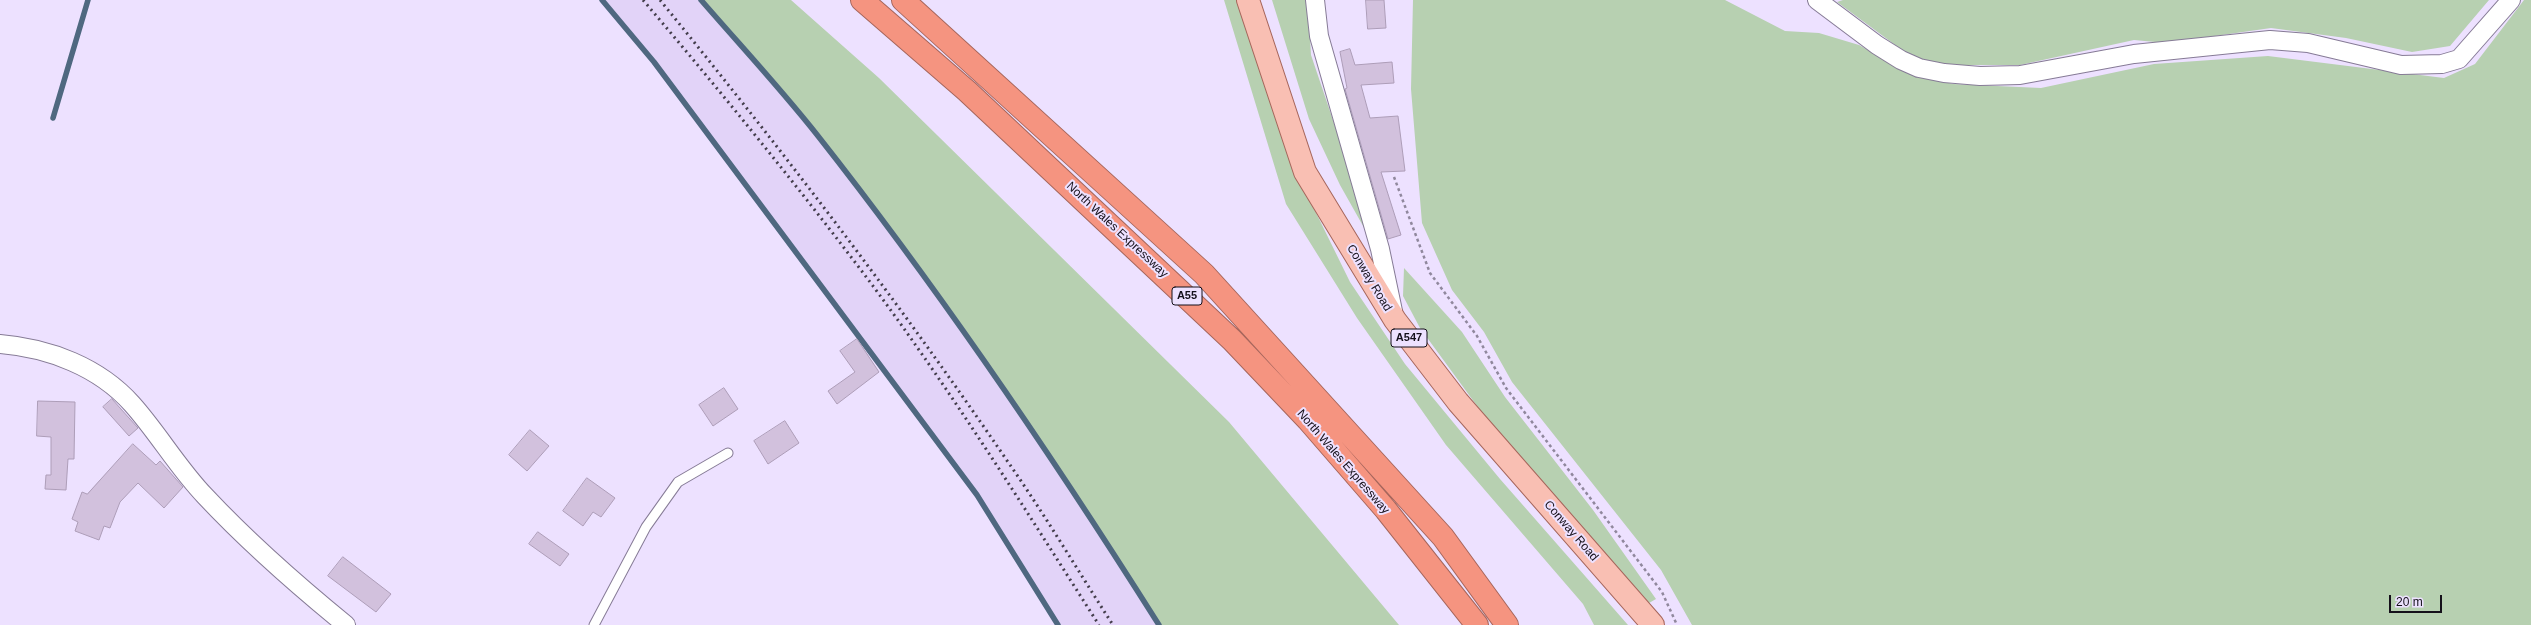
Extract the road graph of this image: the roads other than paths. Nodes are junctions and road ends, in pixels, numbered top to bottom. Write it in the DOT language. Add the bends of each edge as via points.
graph roads {
  1 [pos="862,0"];
  2 [pos="903,0"];
  3 [pos="1248,0"];
  4 [pos="1315,0"];
  5 [pos="1818,0"];
  6 [pos="2511,0"];
  7 [pos="1395,320"];
  8 [pos="0,344"];
  9 [pos="728,453"];
  10 [pos="346,625"];
  11 [pos="594,625"];
  12 [pos="1477,625"];
  13 [pos="1507,625"];
  14 [pos="1653,625"];
  1 -- 12 [label="highway, North Wales Expressway / A55" via="967,91 1232,340 1308,420 1386,510"];
  2 -- 13 [label="highway, North Wales Expressway / A55" via="1204,274 1443,537"];
  3 -- 7 [label="main road, Conway Road / A547" via="1305,172"];
  4 -- 7 [label="street" via="1319,36 1380,249"];
  5 -- 6 [label="street" via="1901,60 1919,68 1980,76 2020,75 2134,54 2270,40 2308,43 2401,65 2442,64 2459,59"];
  7 -- 14 [label="main road, Conway Road / A547" via="1458,402"];
  8 -- 10 [label="street" via="46,352 72,361 112,385 132,404 205,496 298,586"];
  9 -- 11 [label="lane" via="678,482 646,527"];
}
